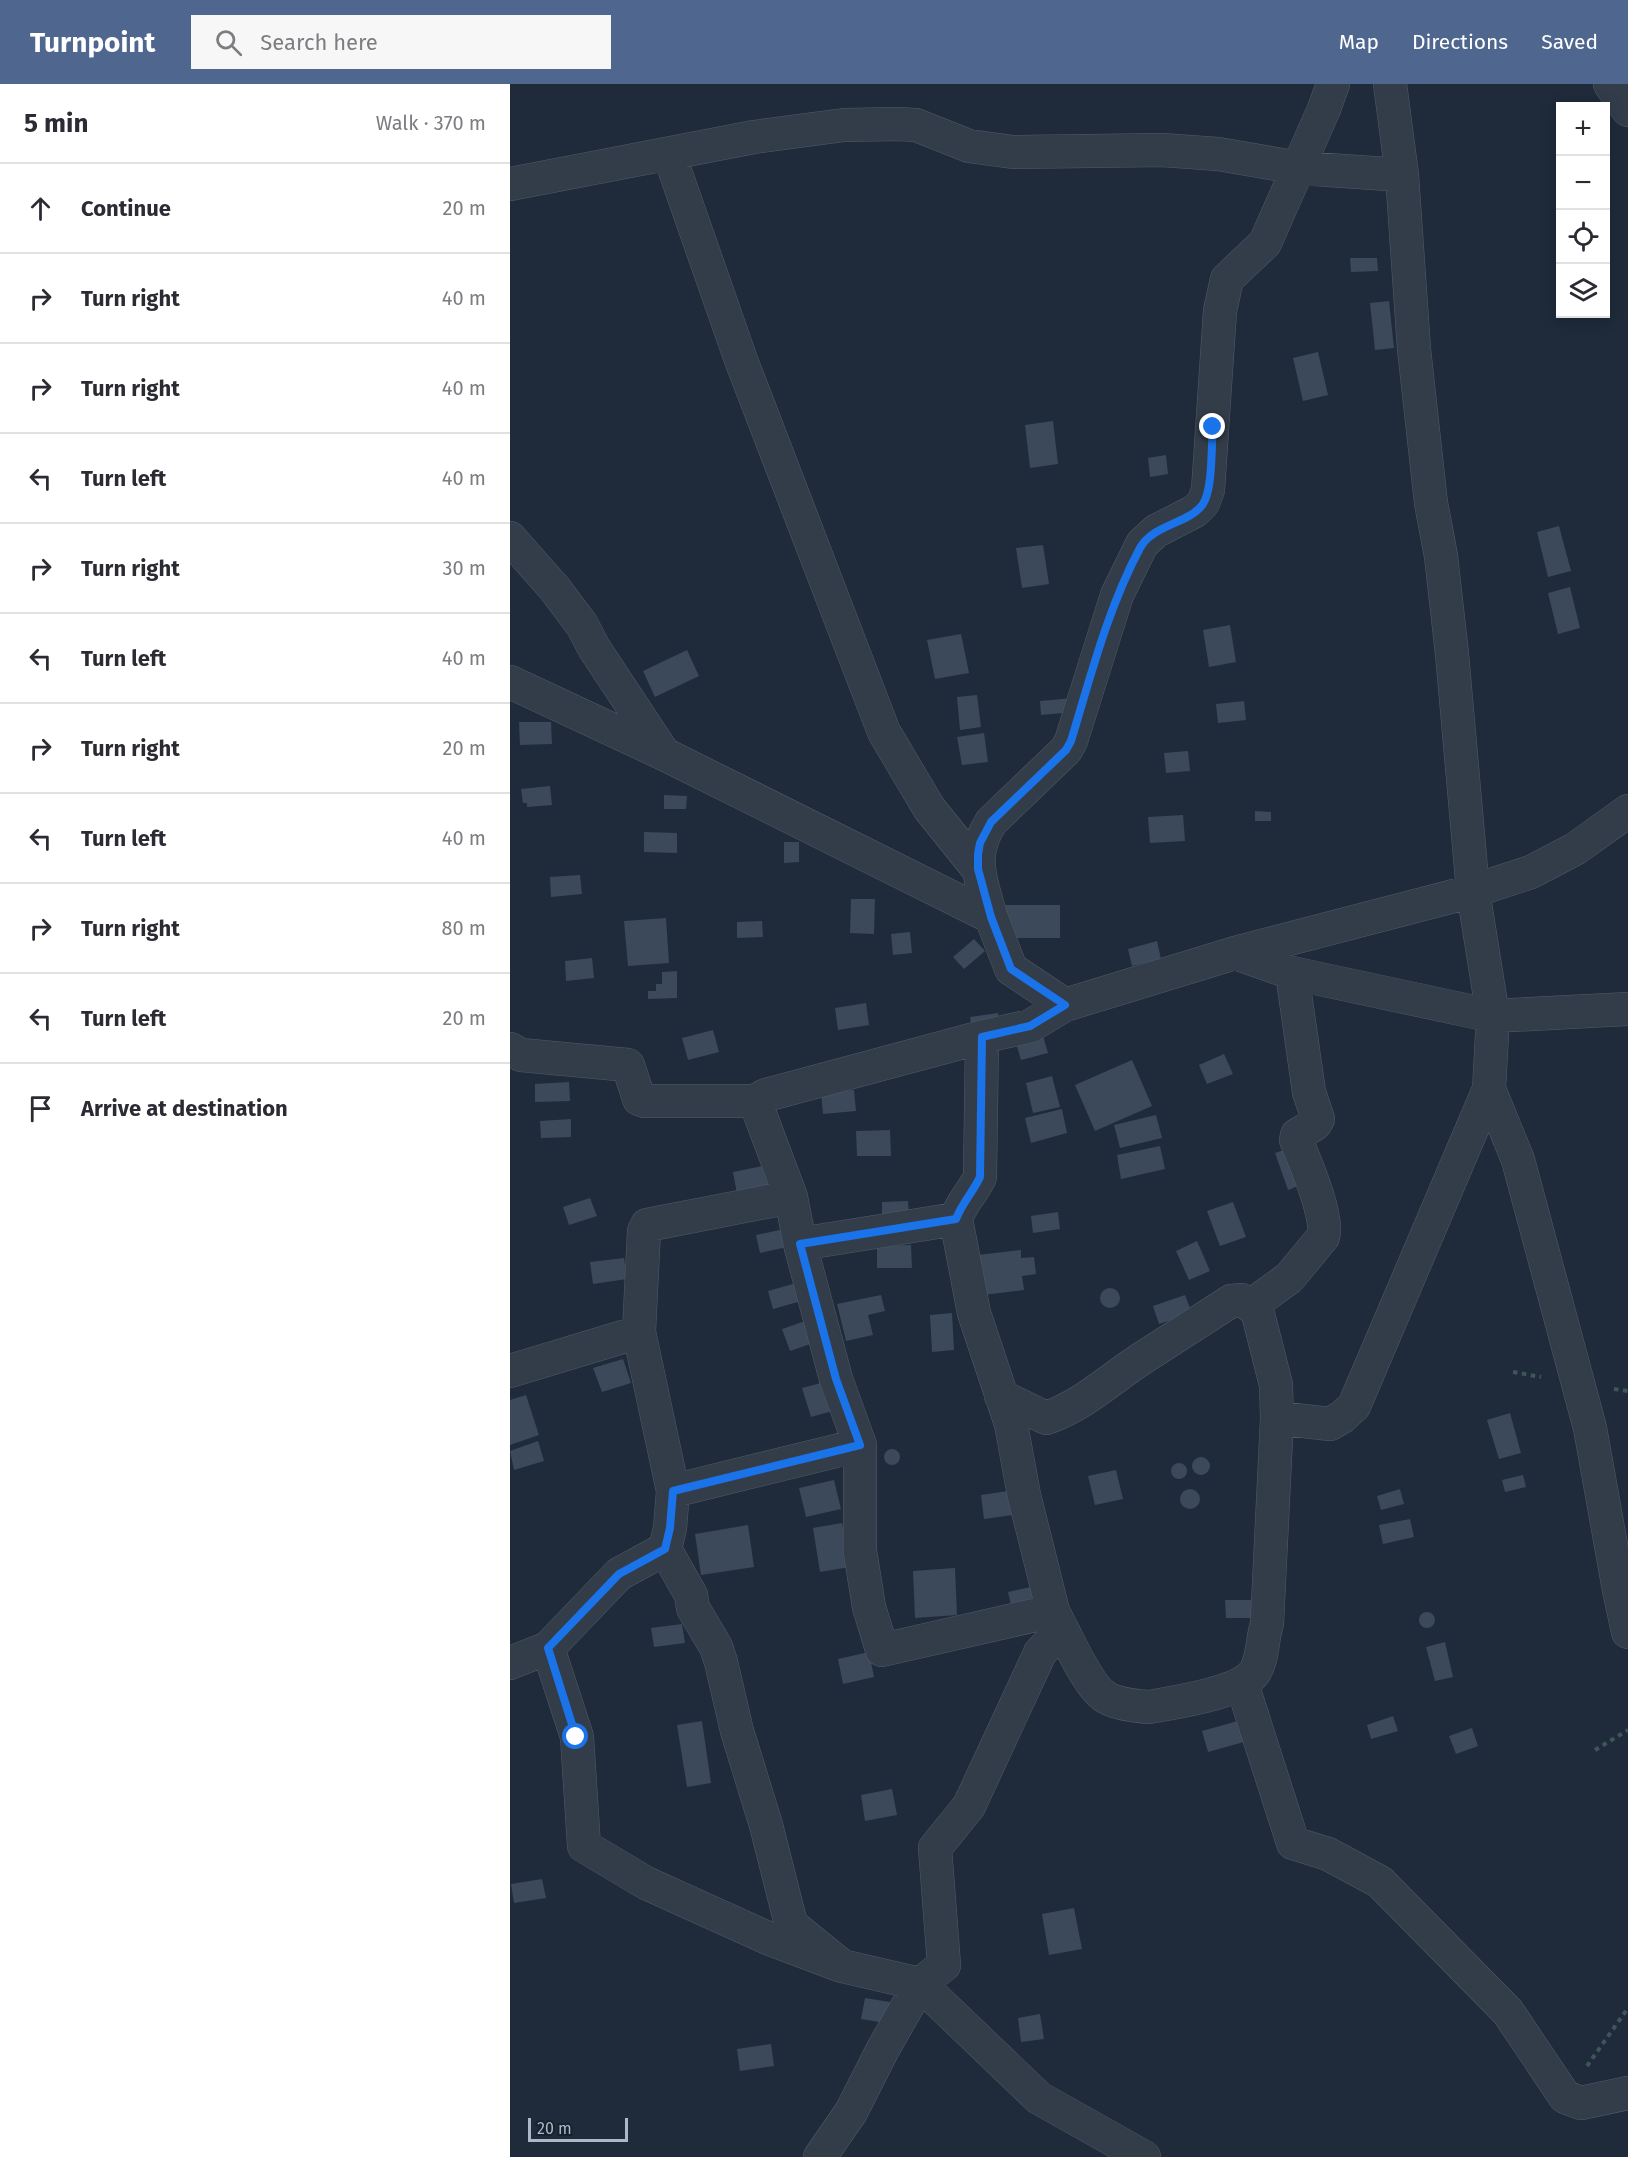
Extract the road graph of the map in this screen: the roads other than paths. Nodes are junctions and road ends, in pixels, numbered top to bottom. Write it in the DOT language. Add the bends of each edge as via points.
graph roads {
  1 [pos="1333,84"];
  2 [pos="1390,84"];
  3 [pos="1610,84"];
  4 [pos="1628,110"];
  5 [pos="669,154"];
  6 [pos="1299,168"];
  7 [pos="1402,175"];
  8 [pos="510,184"];
  9 [pos="510,538"];
  10 [pos="510,682"];
  11 [pos="664,754"];
  12 [pos="1628,811"];
  13 [pos="978,869"];
  14 [pos="1473,891"];
  15 [pos="991,917"];
  16 [pos="1235,953"];
  17 [pos="1292,973"];
  18 [pos="1065,1005"];
  19 [pos="1628,1009"];
  20 [pos="1493,1017"];
  21 [pos="982,1037"];
  22 [pos="510,1049"];
  23 [pos="1489,1089"];
  24 [pos="755,1101"];
  25 [pos="791,1197"];
  26 [pos="956,1219"];
  27 [pos="800,1244"];
  28 [pos="1257,1310"];
  29 [pos="639,1332"];
  30 [pos="510,1371"];
  31 [pos="1001,1396"];
  32 [pos="1277,1418"];
  33 [pos="860,1445"];
  34 [pos="673,1491"];
  35 [pos="665,1549"];
  36 [pos="1057,1620"];
  37 [pos="1628,1632"];
  38 [pos="548,1648"];
  39 [pos="510,1663"];
  40 [pos="1242,1683"];
  41 [pos="842,1966"];
  42 [pos="920,1984"];
  43 [pos="1628,2093"];
  44 [pos="820,2157"];
  45 [pos="1143,2157"];
  1 -- 6 [label="street"];
  2 -- 7 [label="street"];
  3 -- 4 [label="street"];
  5 -- 6 [label="street" via="844,125 898,124 916,125 969,146 1013,152 1162,150"];
  5 -- 8 [label="street"];
  5 -- 13 [label="street" via="741,360 884,732 929,808"];
  6 -- 7 [label="street"];
  6 -- 13 [label="street" via="1265,243 1227,279 1220,311 1208,490 1203,504 1156,531 1142,544 1117,595 1071,741 1061,756 991,822 980,843"];
  7 -- 14 [label="street" via="1414,349 1452,654"];
  9 -- 11 [label="street" via="582,625"];
  10 -- 11 [label="street"];
  11 -- 15 [label="street"];
  12 -- 14 [label="street" via="1575,849 1531,872"];
  13 -- 15 [label="street"];
  14 -- 16 [label="street"];
  14 -- 20 [label="street"];
  15 -- 18 [label="street" via="1011,969"];
  16 -- 17 [label="street"];
  16 -- 18 [label="street"];
  17 -- 20 [label="street"];
  17 -- 28 [label="street" via="1309,1092 1318,1119 1296,1140 1320,1202 1326,1232 1289,1278 1260,1299"];
  18 -- 21 [label="street" via="1030,1026"];
  19 -- 20 [label="street"];
  20 -- 23 [label="street"];
  21 -- 24 [label="street"];
  21 -- 26 [label="street" via="980,1177"];
  22 -- 24 [label="street" via="521,1055 628,1065 639,1099 645,1101"];
  23 -- 32 [label="street" via="1353,1406 1330,1424"];
  23 -- 37 [label="street" via="1518,1160 1590,1428"];
  24 -- 25 [label="street"];
  25 -- 27 [label="street"];
  25 -- 29 [label="street" via="647,1225"];
  26 -- 27 [label="street"];
  26 -- 31 [label="street" via="974,1312"];
  27 -- 33 [label="street" via="836,1379"];
  28 -- 31 [label="street" via="1242,1300 1231,1301 1073,1407 1046,1418"];
  28 -- 32 [label="street" via="1276,1385"];
  29 -- 30 [label="street"];
  29 -- 34 [label="street"];
  31 -- 36 [label="street" via="1013,1430 1024,1495"];
  32 -- 40 [label="street" via="1267,1624 1255,1672"];
  33 -- 34 [label="street"];
  33 -- 36 [label="street" via="860,1551 869,1607 882,1650"];
  34 -- 35 [label="street"];
  35 -- 38 [label="street" via="619,1574"];
  35 -- 41 [label="street" via="716,1647 790,1920"];
  36 -- 40 [label="street" via="1101,1694 1109,1699 1149,1707 1211,1695"];
  36 -- 42 [label="street" via="969,1806 935,1848 944,1965"];
  38 -- 39 [label="street"];
  38 -- 41 [label="street" via="576,1737 584,1846 646,1883 770,1939"];
  40 -- 43 [label="street" via="1293,1843 1328,1854 1380,1882 1508,2012 1566,2097 1581,2103"];
  41 -- 42 [label="street"];
  42 -- 44 [label="street" via="846,2120"];
  42 -- 45 [label="street" via="1039,2098"];
}
